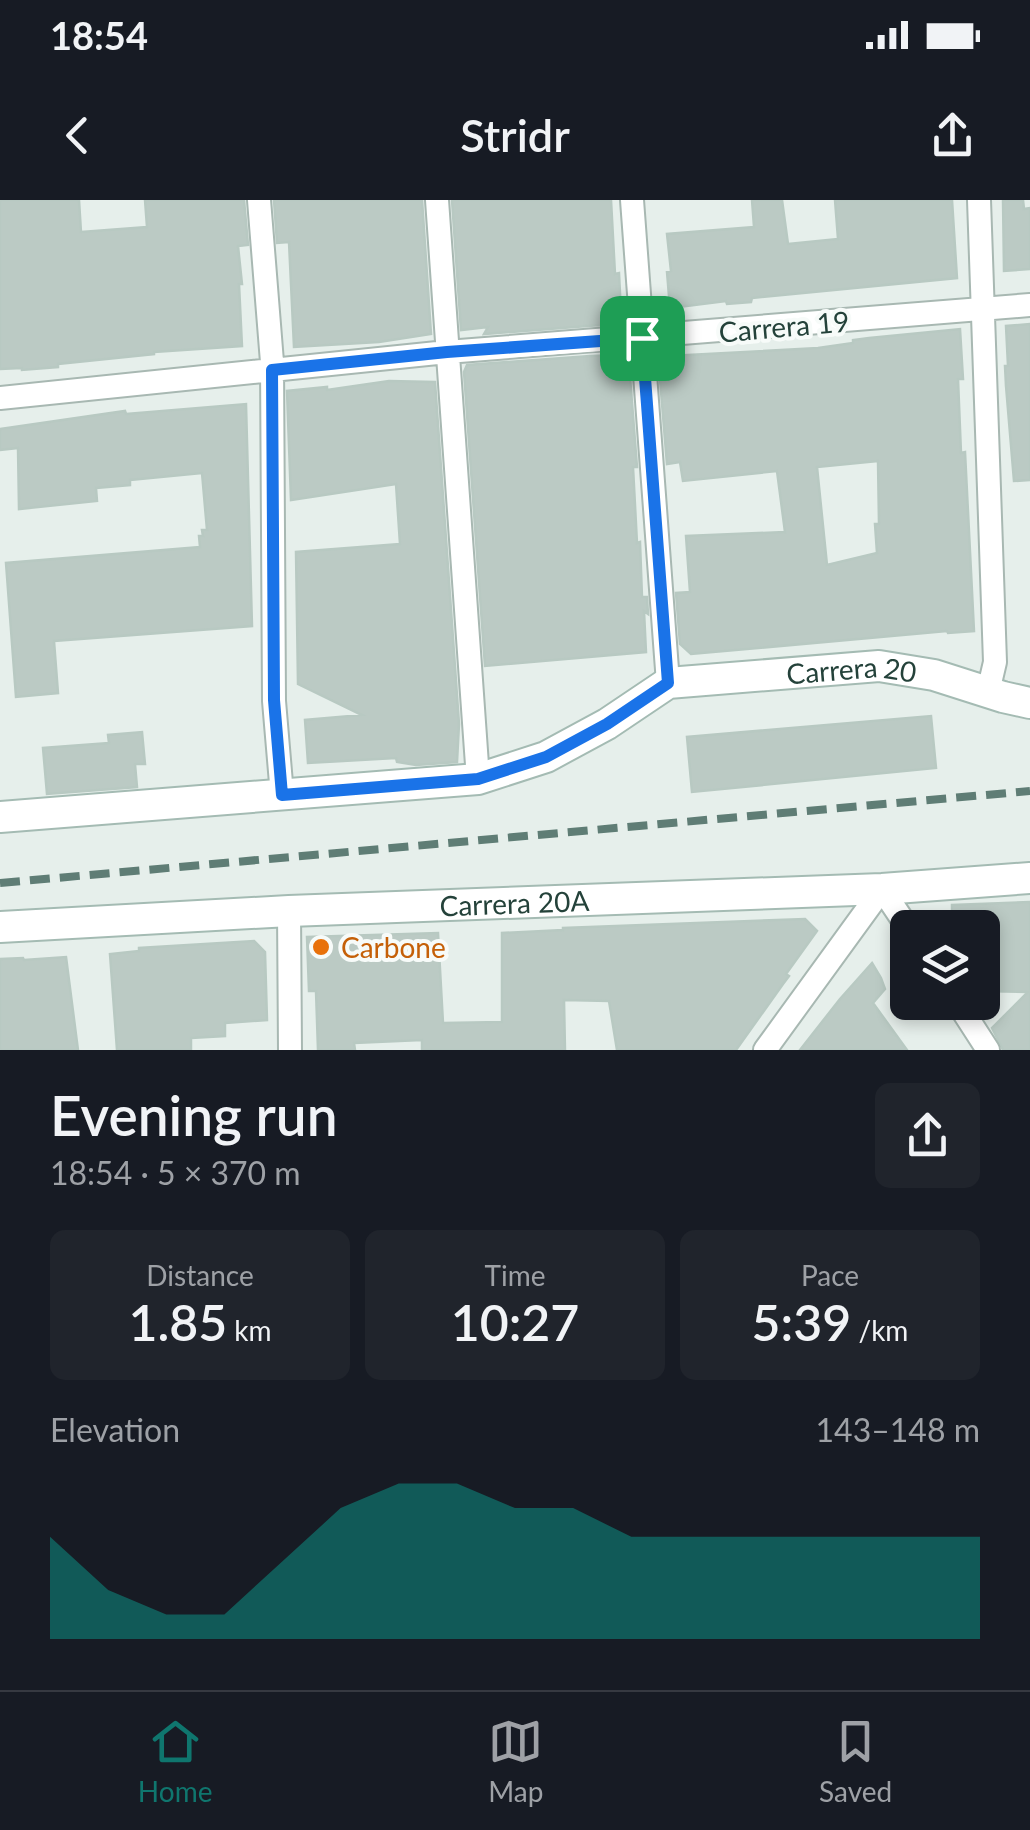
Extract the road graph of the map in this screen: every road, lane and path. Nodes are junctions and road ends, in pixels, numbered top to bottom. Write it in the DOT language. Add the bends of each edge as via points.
graph roads {
  1 [pos="260,200"];
  2 [pos="437,200"];
  3 [pos="632,200"];
  4 [pos="978,200"];
  5 [pos="1030,305"];
  6 [pos="984,309"];
  7 [pos="642,338"];
  8 [pos="447,352"];
  9 [pos="272,370"];
  10 [pos="0,398"];
  11 [pos="668,683"];
  12 [pos="988,692"];
  13 [pos="1030,703"];
  14 [pos="478,779"];
  15 [pos="282,795"];
  16 [pos="0,816"];
  17 [pos="1030,878"];
  18 [pos="882,889"];
  19 [pos="896,910"];
  20 [pos="289,912"];
  21 [pos="0,927"];
  22 [pos="969,1020"];
  23 [pos="290,1050"];
  24 [pos="765,1050"];
  25 [pos="988,1050"];
  1 -- 9 [label="street"];
  2 -- 8 [label="street"];
  3 -- 7 [label="street"];
  4 -- 6 [label="street"];
  5 -- 6 [label="street, Carrera 19"];
  6 -- 7 [label="street, Carrera 19"];
  6 -- 12 [label="street" via="995,662"];
  7 -- 8 [label="street, Carrera 19"];
  7 -- 11 [label="street"];
  8 -- 9 [label="street, Carrera 19"];
  8 -- 14 [label="street"];
  9 -- 10 [label="street, Carrera 19"];
  9 -- 15 [label="street" via="274,700"];
  11 -- 12 [label="street, Carrera 20" via="880,666"];
  11 -- 14 [label="street" via="546,757"];
  12 -- 13 [label="street, Carrera 20"];
  14 -- 15 [label="street"];
  15 -- 16 [label="street"];
  17 -- 18 [label="street, Carrera 20A"];
  18 -- 19 [label="street"];
  18 -- 20 [label="street, Carrera 20A"];
  18 -- 24 [label="street"];
  20 -- 21 [label="street, Carrera 20A"];
  20 -- 23 [label="street"];
  22 -- 25 [label="street"];
}
